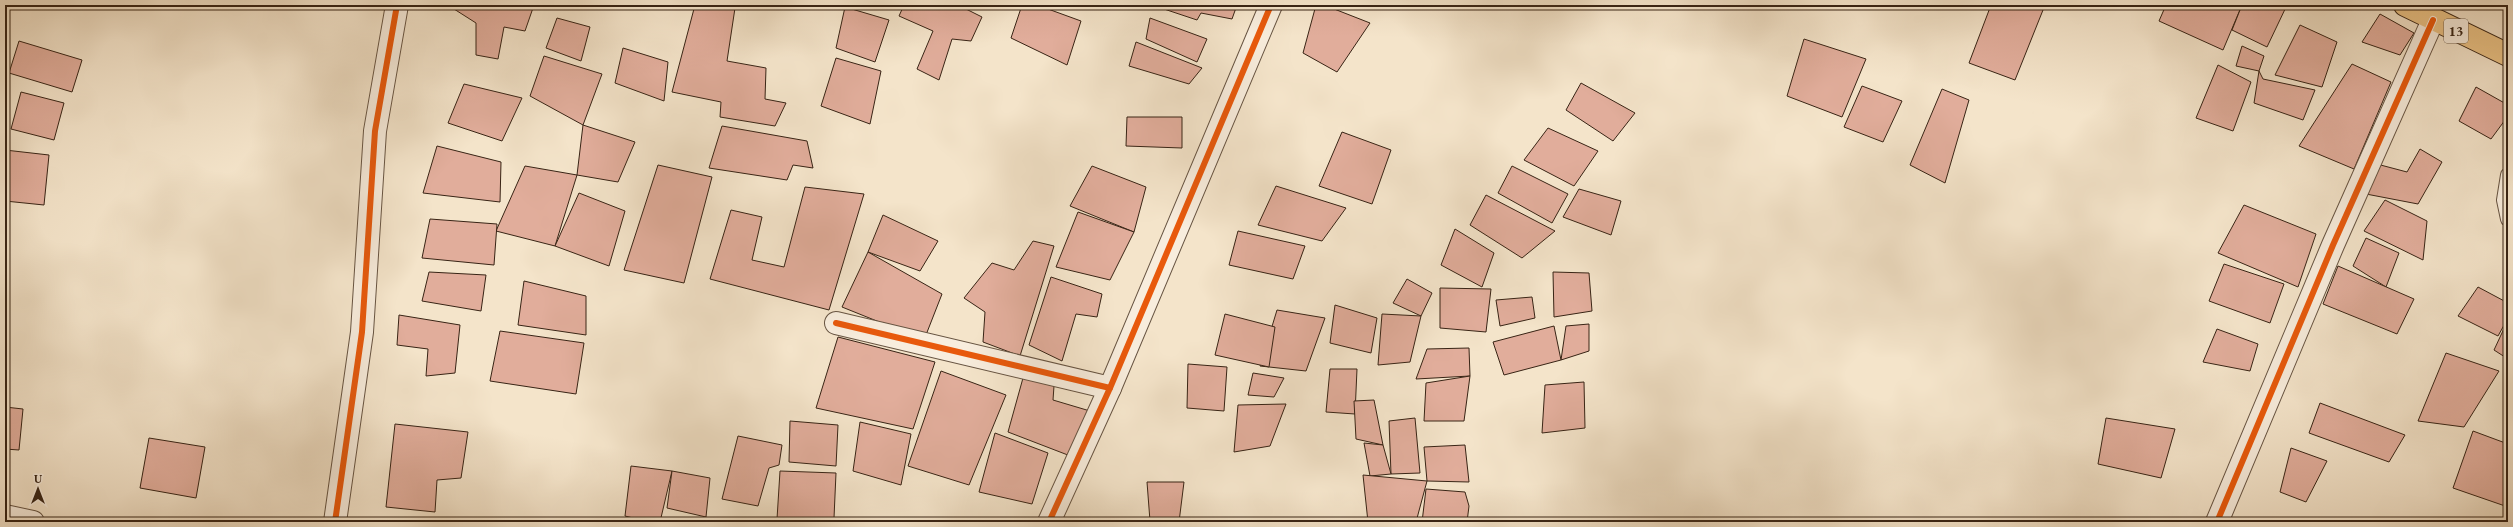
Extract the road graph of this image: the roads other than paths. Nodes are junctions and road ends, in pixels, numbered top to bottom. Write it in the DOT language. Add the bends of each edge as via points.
graph roads {
  1 [pos="396,5"];
  2 [pos="1271,5"];
  3 [pos="2405,5"];
  4 [pos="2433,20"];
  5 [pos="2508,55"];
  6 [pos="2508,175"];
  7 [pos="2508,219"];
  8 [pos="836,323"];
  9 [pos="1110,388"];
  10 [pos="5,516"];
  11 [pos="33,522"];
  12 [pos="335,522"];
  13 [pos="1049,522"];
  14 [pos="2217,522"];
  1 -- 12 [label="street" via="375,131 362,332"];
  2 -- 9 [label="street"];
  3 -- 4 [label="highway, 13"];
  4 -- 5 [label="highway, 13"];
  4 -- 14 [label="street" via="2333,245"];
  6 -- 7 [label="lane" via="2504,200"];
  8 -- 9 [label="street"];
  9 -- 13 [label="street"];
  10 -- 11 [label="street"];
}
